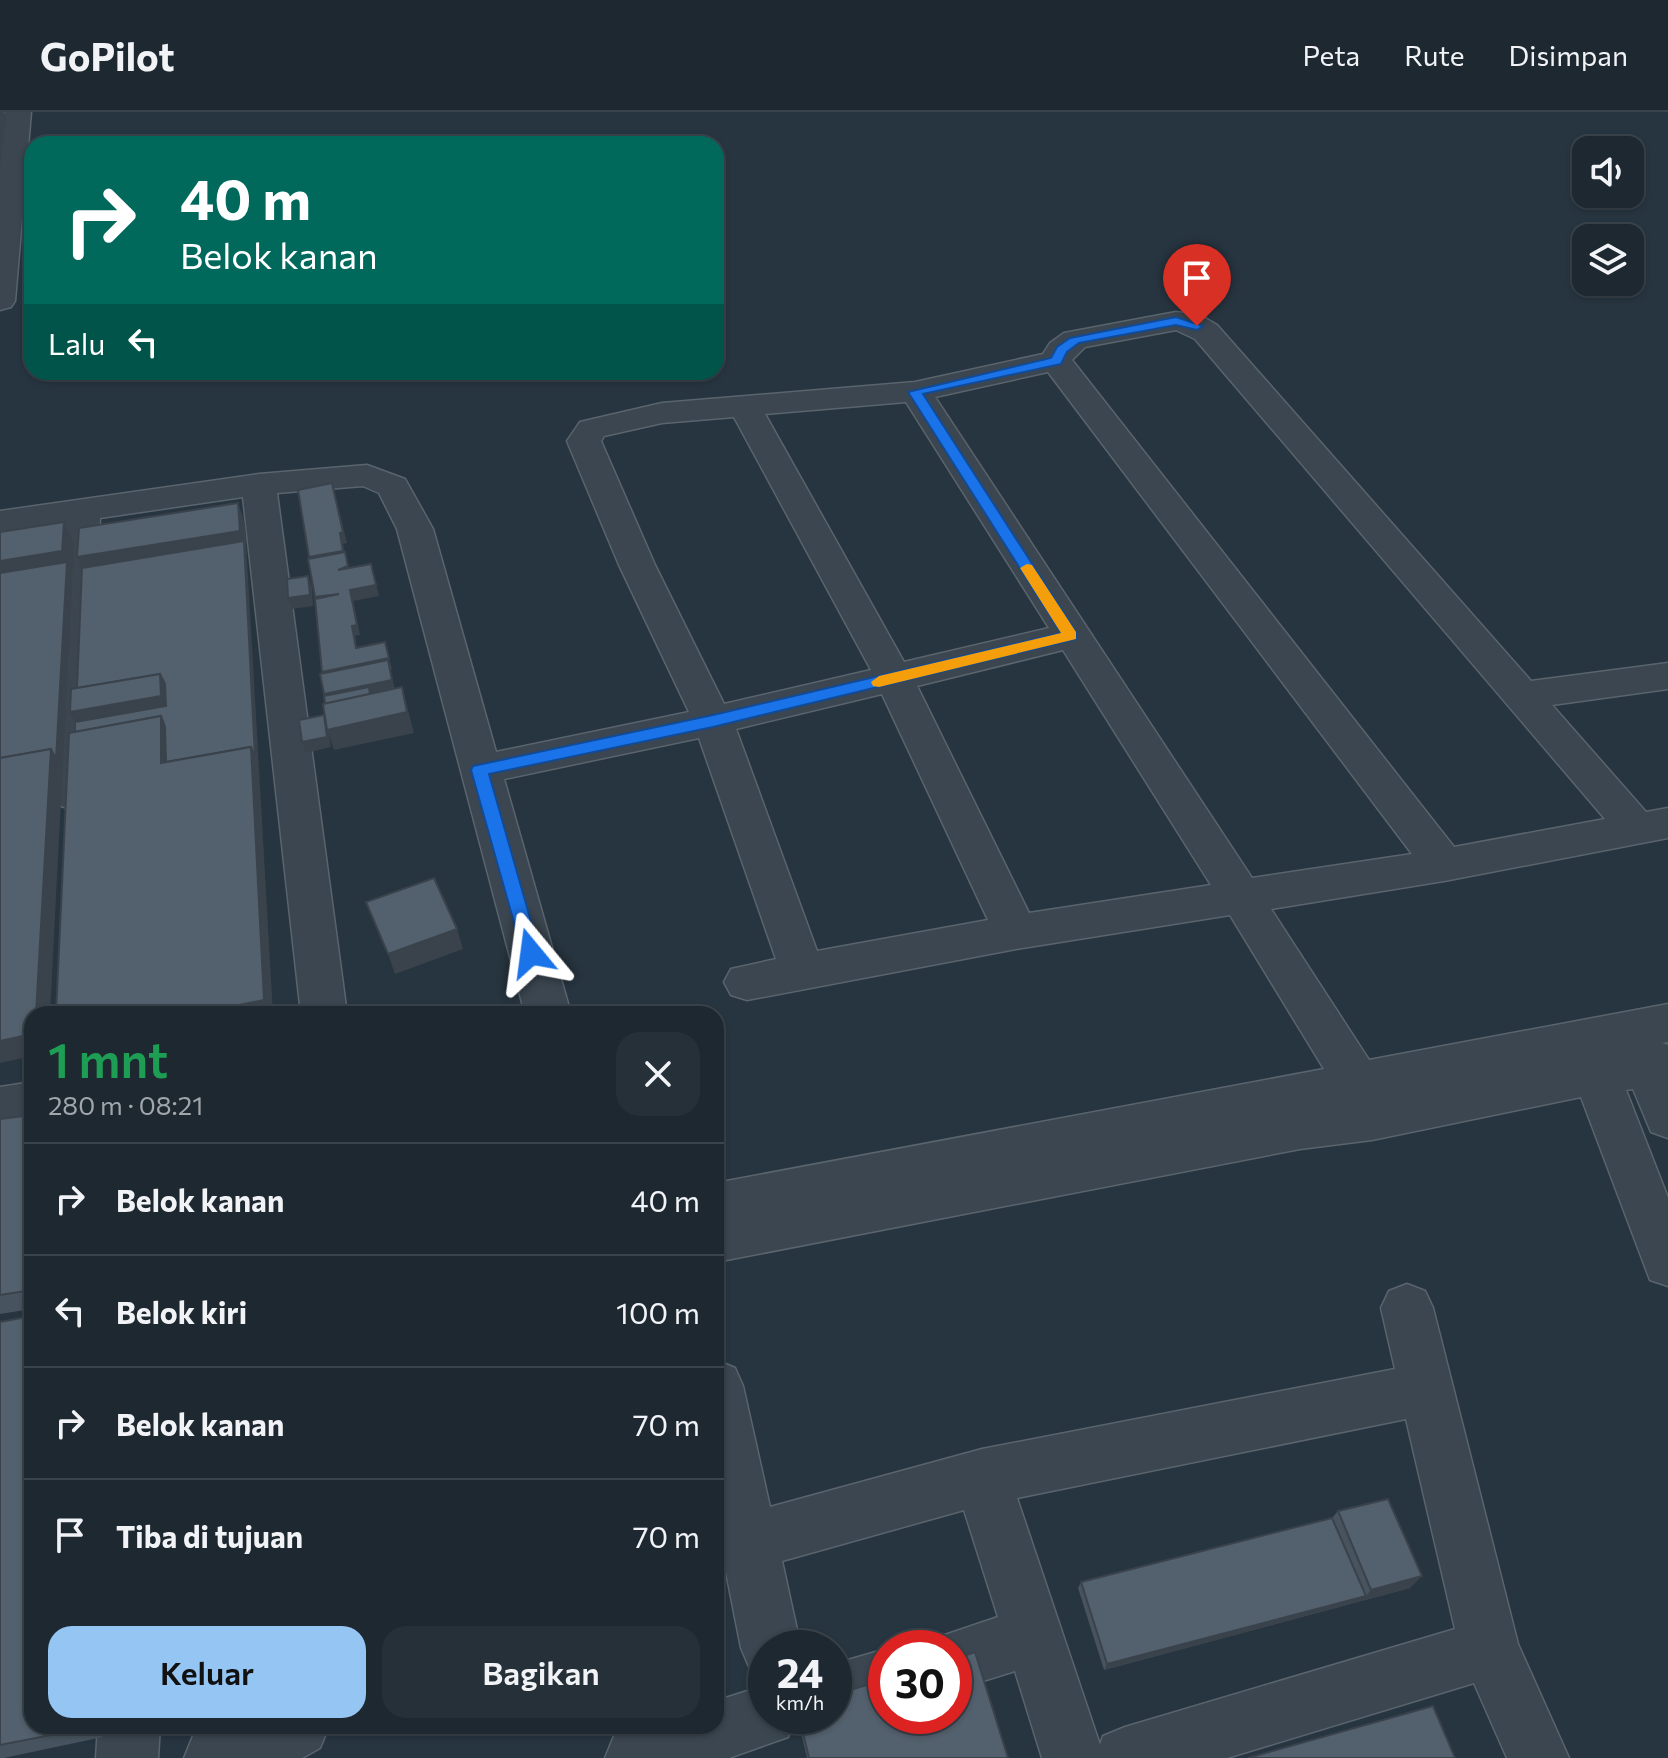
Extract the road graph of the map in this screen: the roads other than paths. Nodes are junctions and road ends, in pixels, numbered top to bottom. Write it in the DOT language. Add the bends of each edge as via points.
graph roads {
  1 [pos="18,112"];
  2 [pos="0,301"];
  3 [pos="1056,361"];
  4 [pos="915,392"];
  5 [pos="745,408"];
  6 [pos="259,484"];
  7 [pos="83,508"];
  8 [pos="0,522"];
  9 [pos="1070,636"];
  10 [pos="1668,676"];
  11 [pos="894,678"];
  12 [pos="1522,696"];
  13 [pos="713,721"];
  14 [pos="479,770"];
  15 [pos="67,824"];
  16 [pos="1652,826"];
  17 [pos="1444,865"];
  18 [pos="1242,895"];
  19 [pos="1016,932"];
  20 [pos="802,970"];
  21 [pos="747,982"];
  22 [pos="323,1006"];
  23 [pos="546,1006"];
  24 [pos="1655,1047"];
  25 [pos="1590,1056"];
  26 [pos="1365,1101"];
  27 [pos="24,1103"];
  28 [pos="0,1107"];
  29 [pos="1668,1117"];
  30 [pos="724,1204"];
  31 [pos="724,1237"];
  32 [pos="1668,1263"];
  33 [pos="1407,1308"];
  34 [pos="1425,1389"];
  35 [pos="724,1422"];
  36 [pos="982,1477"];
  37 [pos="750,1541"];
  38 [pos="767,1630"];
  39 [pos="1034,1636"];
  40 [pos="1489,1649"];
  41 [pos="972,1655"];
  42 [pos="748,1733"];
  43 [pos="128,1734"];
  44 [pos="280,1742"];
  45 [pos="127,1758"];
  46 [pos="215,1758"];
  47 [pos="636,1758"];
  48 [pos="1073,1758"];
  49 [pos="1125,1758"];
  50 [pos="1538,1758"];
  1 -- 2 [label="street"];
  3 -- 4 [label="street"];
  3 -- 12 [label="street" via="1075,340 1102,334 1176,321 1206,332"];
  3 -- 17 [label="street"];
  4 -- 5 [label="street"];
  4 -- 9 [label="street"];
  5 -- 11 [label="street"];
  5 -- 13 [label="street" via="612,422 592,429 584,441"];
  6 -- 7 [label="street"];
  6 -- 14 [label="street" via="367,475 399,493 415,529"];
  6 -- 22 [label="street"];
  7 -- 8 [label="street"];
  7 -- 15 [label="street"];
  9 -- 11 [label="street"];
  9 -- 18 [label="street"];
  10 -- 12 [label="street"];
  11 -- 13 [label="street"];
  11 -- 19 [label="street"];
  12 -- 16 [label="street"];
  13 -- 14 [label="street"];
  13 -- 20 [label="street"];
  14 -- 23 [label="street"];
  16 -- 17 [label="street"];
  17 -- 18 [label="street"];
  18 -- 19 [label="street"];
  18 -- 26 [label="street"];
  19 -- 20 [label="street"];
  20 -- 21 [label="street"];
  24 -- 25 [label="street"];
  24 -- 29 [label="street"];
  25 -- 26 [label="street"];
  25 -- 32 [label="street"];
  26 -- 30 [label="street"];
  26 -- 31 [label="street" via="1284,1131"];
  27 -- 28 [label="street"];
  33 -- 34 [label="street"];
  34 -- 36 [label="street"];
  34 -- 40 [label="street"];
  35 -- 37 [label="street"];
  36 -- 37 [label="street"];
  36 -- 39 [label="street"];
  37 -- 38 [label="street"];
  39 -- 41 [label="street"];
  39 -- 48 [label="street"];
  40 -- 49 [label="street"];
  40 -- 50 [label="street"];
  42 -- 47 [label="street"];
  43 -- 45 [label="street"];
  44 -- 46 [label="street"];
}
